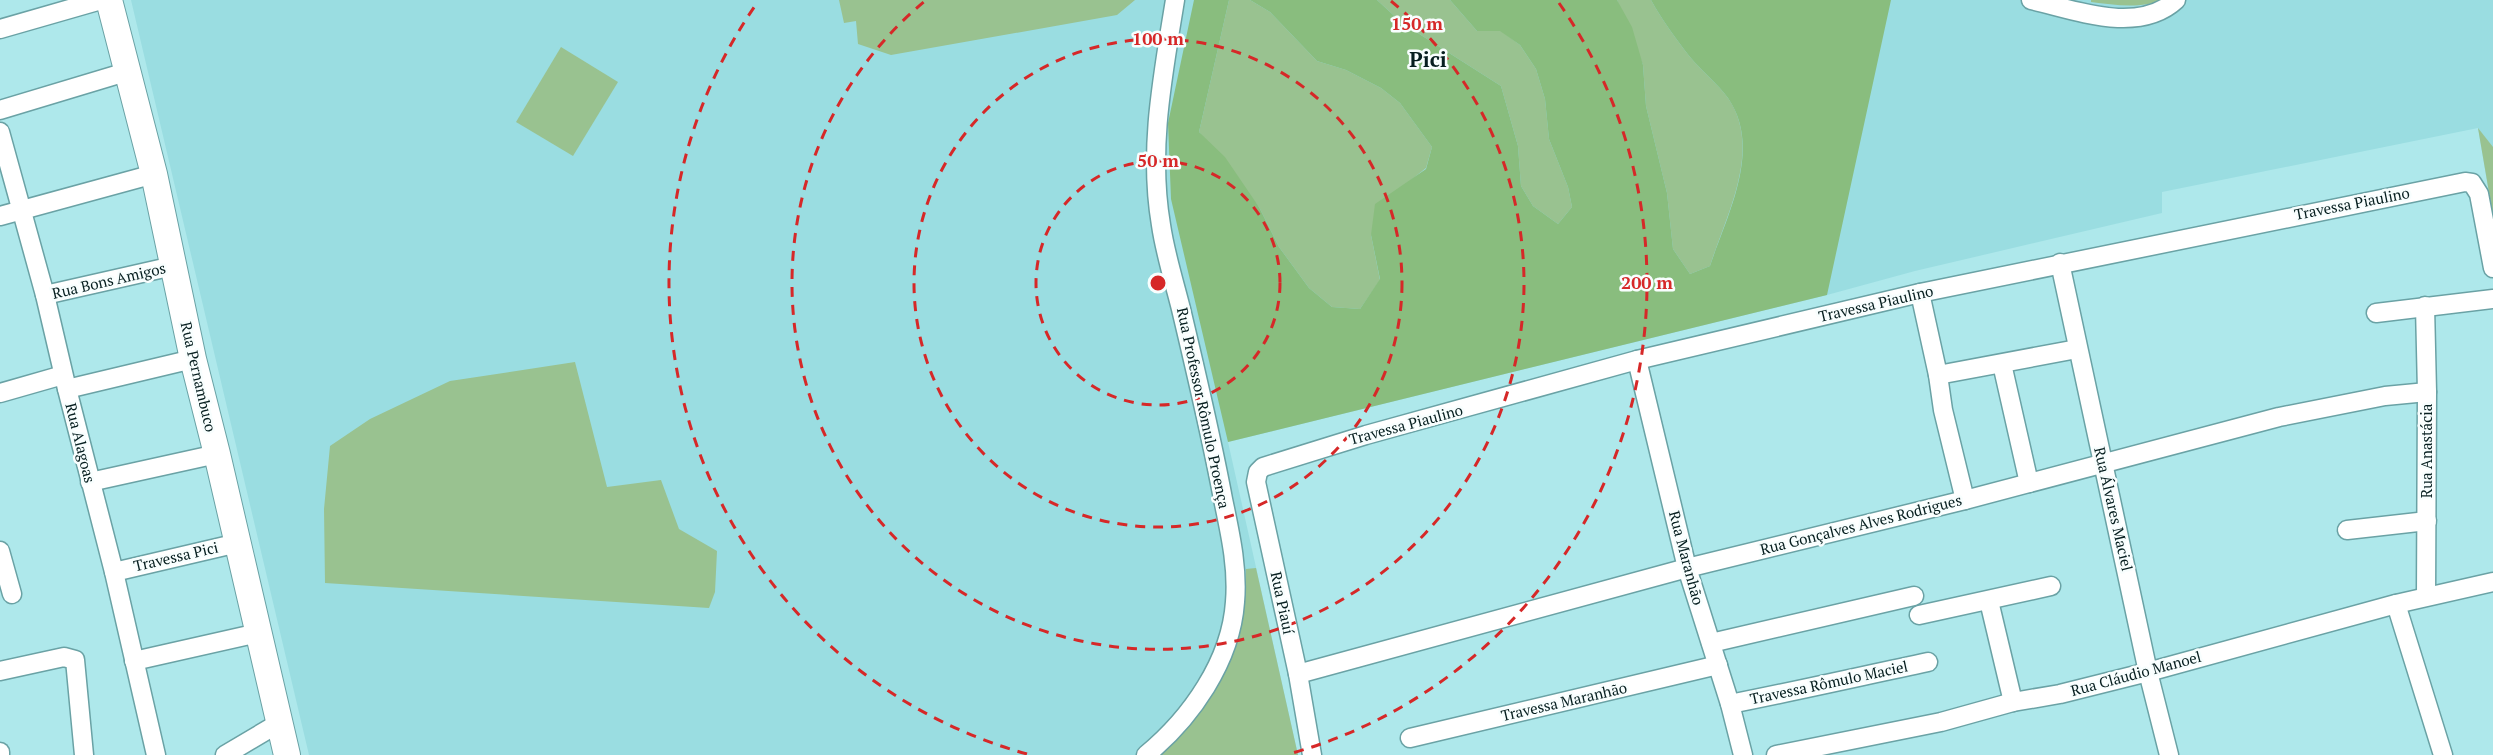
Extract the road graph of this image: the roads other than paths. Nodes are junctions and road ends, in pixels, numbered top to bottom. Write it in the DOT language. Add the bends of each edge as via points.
graph roads {
  1 [pos="101,0"];
  2 [pos="109,0"];
  3 [pos="1175,0"];
  4 [pos="2031,0"];
  5 [pos="2176,0"];
  6 [pos="0,29"];
  7 [pos="126,72"];
  8 [pos="0,110"];
  9 [pos="0,132"];
  10 [pos="154,174"];
  11 [pos="21,210"];
  12 [pos="0,216"];
  13 [pos="2060,263"];
  14 [pos="173,266"];
  15 [pos="2493,268"];
  16 [pos="1920,293"];
  17 [pos="45,296"];
  18 [pos="2493,299"];
  19 [pos="2425,306"];
  20 [pos="2376,313"];
  21 [pos="2077,349"];
  22 [pos="192,359"];
  23 [pos="1636,360"];
  24 [pos="2002,364"];
  25 [pos="1938,375"];
  26 [pos="65,382"];
  27 [pos="0,393"];
  28 [pos="2427,393"];
  29 [pos="217,454"];
  30 [pos="1276,463"];
  31 [pos="2103,464"];
  32 [pos="90,482"];
  33 [pos="2030,483"];
  34 [pos="1965,500"];
  35 [pos="2427,521"];
  36 [pos="2347,530"];
  37 [pos="238,543"];
  38 [pos="0,551"];
  39 [pos="1687,568"];
  40 [pos="114,572"];
  41 [pos="2493,582"];
  42 [pos="2050,586"];
  43 [pos="12,594"];
  44 [pos="1914,596"];
  45 [pos="2426,596"];
  46 [pos="1989,601"];
  47 [pos="2396,604"];
  48 [pos="1919,615"];
  49 [pos="258,633"];
  50 [pos="1711,643"];
  51 [pos="134,661"];
  52 [pos="1928,662"];
  53 [pos="1718,665"];
  54 [pos="0,671"];
  55 [pos="2148,672"];
  56 [pos="1298,674"];
  57 [pos="2013,702"];
  58 [pos="1730,704"];
  59 [pos="279,723"];
  60 [pos="1410,738"];
  61 [pos="84,755"];
  62 [pos="156,755"];
  63 [pos="225,755"];
  64 [pos="287,755"];
  65 [pos="1146,755"];
  66 [pos="1312,755"];
  67 [pos="1743,755"];
  68 [pos="1776,755"];
  69 [pos="2169,755"];
  70 [pos="2443,755"];
  1 -- 6 [label="street"];
  2 -- 7 [label="street, Rua Pernambuco"];
  3 -- 65 [label="street, Rua Professor Rômulo Proença" via="1157,123 1155,173 1161,226 1236,566 1235,603 1228,641 1210,678 1186,716"];
  4 -- 5 [label="street" via="2104,16 2136,17 2155,14"];
  7 -- 8 [label="street"];
  7 -- 10 [label="street, Rua Pernambuco"];
  9 -- 11 [label="street, Rua Alagoas"];
  10 -- 11 [label="street"];
  10 -- 14 [label="street, Rua Pernambuco"];
  11 -- 12 [label="street"];
  11 -- 17 [label="street, Rua Alagoas"];
  13 -- 15 [label="street, Travessa Piaulino" via="2465,182 2476,187 2479,194"];
  13 -- 16 [label="street, Travessa Piaulino"];
  13 -- 21 [label="street, Rua Álvares Maciel"];
  14 -- 17 [label="street, Rua Bons Amigos"];
  14 -- 22 [label="street, Rua Pernambuco"];
  16 -- 23 [label="street, Travessa Piaulino"];
  16 -- 25 [label="street"];
  17 -- 26 [label="street, Rua Alagoas"];
  18 -- 19 [label="street"];
  19 -- 20 [label="street"];
  19 -- 28 [label="street, Rua Anastácia"];
  21 -- 24 [label="street"];
  21 -- 31 [label="street, Rua Álvares Maciel"];
  22 -- 26 [label="street"];
  22 -- 29 [label="street, Rua Pernambuco"];
  23 -- 30 [label="street, Travessa Piaulino"];
  23 -- 39 [label="street, Rua Maranhão"];
  24 -- 25 [label="street"];
  24 -- 33 [label="street"];
  25 -- 34 [label="street"];
  26 -- 27 [label="street"];
  26 -- 32 [label="street, Rua Alagoas"];
  28 -- 31 [label="street, Rua Gonçalves Alves Rodrigues" via="2385,396 2278,417"];
  28 -- 35 [label="street, Rua Anastácia"];
  29 -- 32 [label="street"];
  29 -- 37 [label="street, Rua Pernambuco"];
  30 -- 56 [label="street, Rua Piauí" via="1263,467 1256,482"];
  31 -- 33 [label="street, Rua Gonçalves Alves Rodrigues"];
  31 -- 55 [label="street, Rua Álvares Maciel"];
  32 -- 40 [label="street, Rua Alagoas"];
  33 -- 34 [label="street, Rua Gonçalves Alves Rodrigues"];
  34 -- 39 [label="street, Rua Gonçalves Alves Rodrigues"];
  35 -- 36 [label="street"];
  35 -- 45 [label="street, Rua Anastácia"];
  37 -- 40 [label="street, Travessa Pici"];
  37 -- 49 [label="street, Rua Pernambuco"];
  38 -- 43 [label="street"];
  39 -- 50 [label="street, Rua Maranhão"];
  39 -- 56 [label="street, Rua Gonçalves Alves Rodrigues"];
  40 -- 51 [label="street, Rua Alagoas"];
  41 -- 45 [label="street, Rua Cláudio Manoel"];
  42 -- 46 [label="street"];
  44 -- 50 [label="street"];
  45 -- 47 [label="street, Rua Cláudio Manoel"];
  46 -- 48 [label="street"];
  46 -- 57 [label="street"];
  47 -- 55 [label="street, Rua Cláudio Manoel"];
  47 -- 70 [label="street"];
  49 -- 51 [label="street"];
  49 -- 59 [label="street, Rua Pernambuco"];
  50 -- 53 [label="street, Rua Maranhão"];
  51 -- 62 [label="street, Rua Alagoas"];
  52 -- 58 [label="street, Travessa Rômulo Maciel"];
  53 -- 58 [label="street, Rua Maranhão"];
  53 -- 60 [label="street, Travessa Maranhão"];
  54 -- 61 [label="street" via="72,658 77,663"];
  55 -- 57 [label="street, Rua Cláudio Manoel"];
  55 -- 69 [label="street, Rua Álvares Maciel"];
  56 -- 66 [label="street, Rua Piauí"];
  57 -- 68 [label="street, Rua Cláudio Manoel" via="1941,722"];
  58 -- 67 [label="street, Rua Maranhão"];
  59 -- 63 [label="street"];
  59 -- 64 [label="street, Rua Pernambuco"];
}
